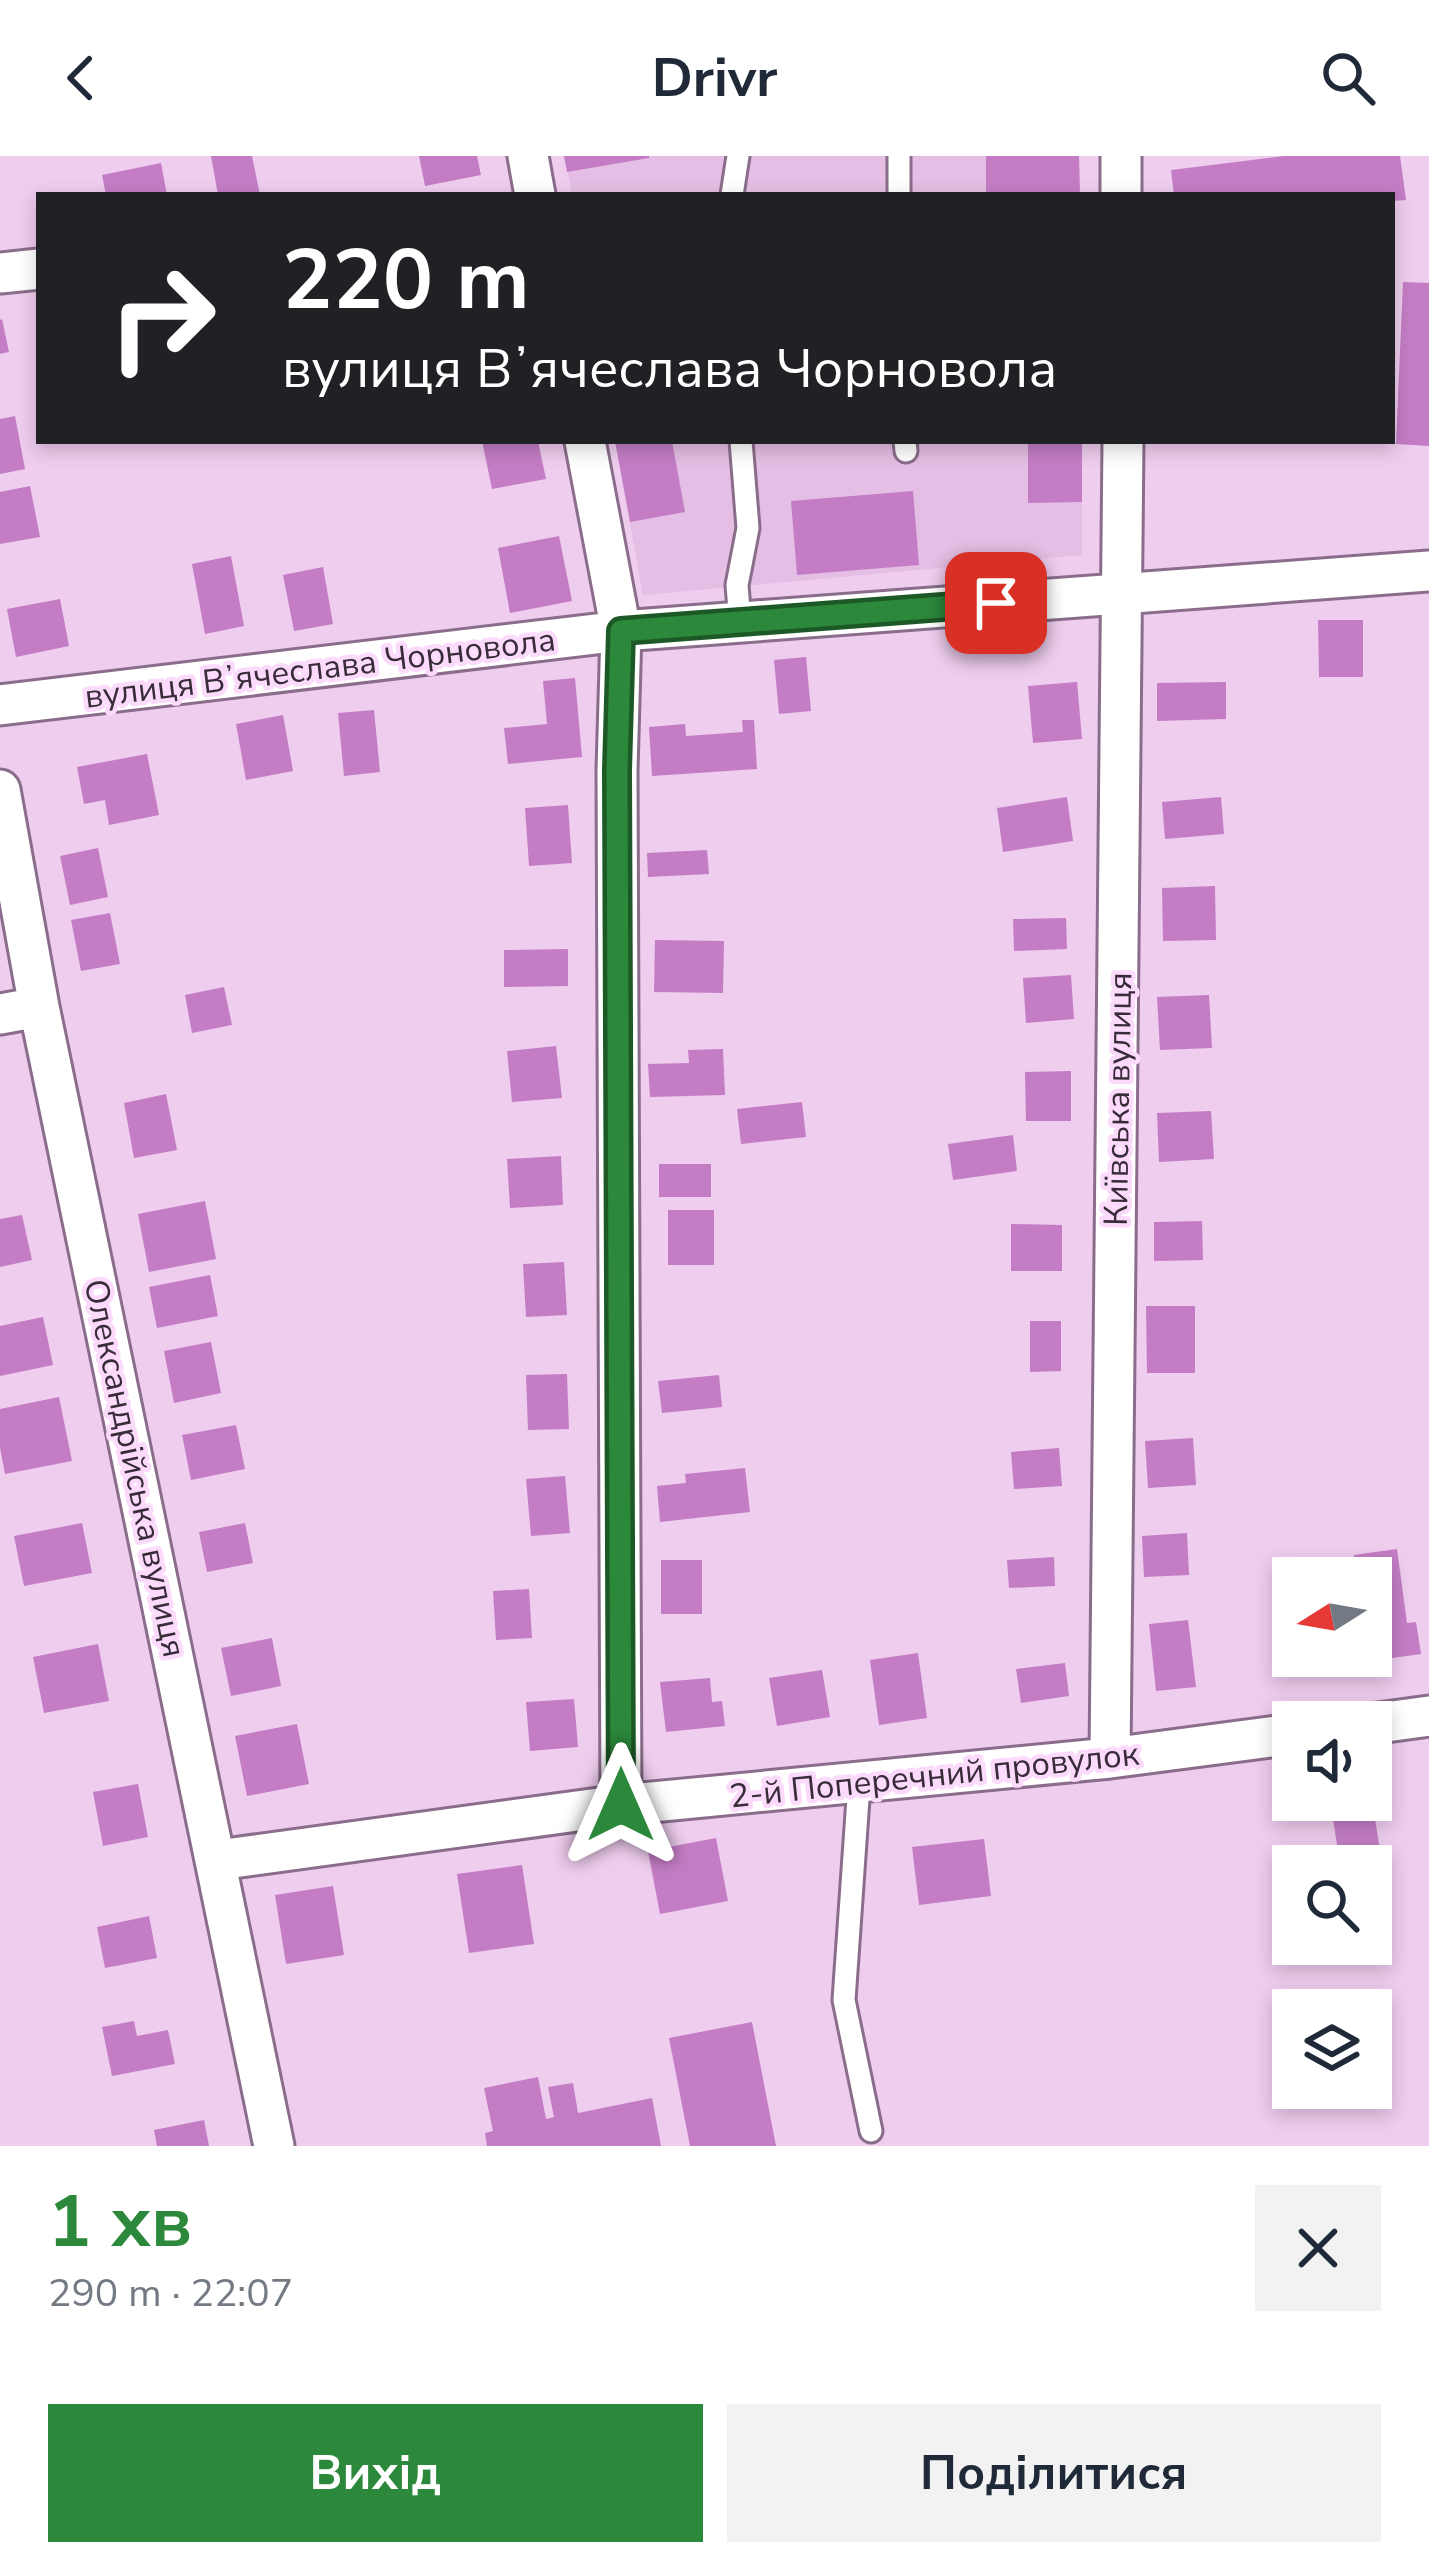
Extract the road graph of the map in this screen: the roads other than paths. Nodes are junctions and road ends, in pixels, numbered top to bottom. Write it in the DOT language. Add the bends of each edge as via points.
graph roads {
  1 [pos="528,156"];
  2 [pos="738,156"];
  3 [pos="899,156"];
  4 [pos="1120,156"];
  5 [pos="534,192"];
  6 [pos="732,192"];
  7 [pos="899,192"];
  8 [pos="1121,192"];
  9 [pos="36,269"];
  10 [pos="0,273"];
  11 [pos="586,444"];
  12 [pos="741,444"];
  13 [pos="1123,444"];
  14 [pos="1429,572"];
  15 [pos="1124,593"];
  16 [pos="740,622"];
  17 [pos="621,631"];
  18 [pos="0,705"];
  19 [pos="0,790"];
  20 [pos="40,1007"];
  21 [pos="0,1015"];
  22 [pos="1429,1716"];
  23 [pos="1392,1721"];
  24 [pos="1272,1737"];
  25 [pos="1110,1758"];
  26 [pos="860,1784"];
  27 [pos="621,1805"];
  28 [pos="218,1860"];
  29 [pos="872,2131"];
  30 [pos="274,2146"];
  1 -- 5 [label="street"];
  2 -- 6 [label="lane"];
  3 -- 7 [label="lane"];
  4 -- 8 [label="street"];
  9 -- 10 [label="street"];
  11 -- 17 [label="street"];
  12 -- 16 [label="lane" via="748,527 737,585"];
  13 -- 15 [label="street, Київська вулиця"];
  14 -- 15 [label="street, вулиця Вʼячеслава Чорновола"];
  15 -- 16 [label="street, вулиця Вʼячеслава Чорновола"];
  15 -- 25 [label="street, Київська вулиця"];
  16 -- 17 [label="street, вулиця Вʼячеслава Чорновола"];
  17 -- 18 [label="street, вулиця Вʼячеслава Чорновола"];
  17 -- 27 [label="street"];
  19 -- 20 [label="street, Олександрійська вулиця"];
  20 -- 21 [label="street"];
  20 -- 28 [label="street, Олександрійська вулиця"];
  22 -- 23 [label="street"];
  24 -- 25 [label="street, 2-й Поперечний провулок"];
  25 -- 26 [label="street, 2-й Поперечний провулок"];
  26 -- 27 [label="street, 2-й Поперечний провулок"];
  26 -- 29 [label="lane" via="844,2000"];
  27 -- 28 [label="street, 2-й Поперечний провулок"];
  28 -- 30 [label="street, Олександрійська вулиця"];
}
